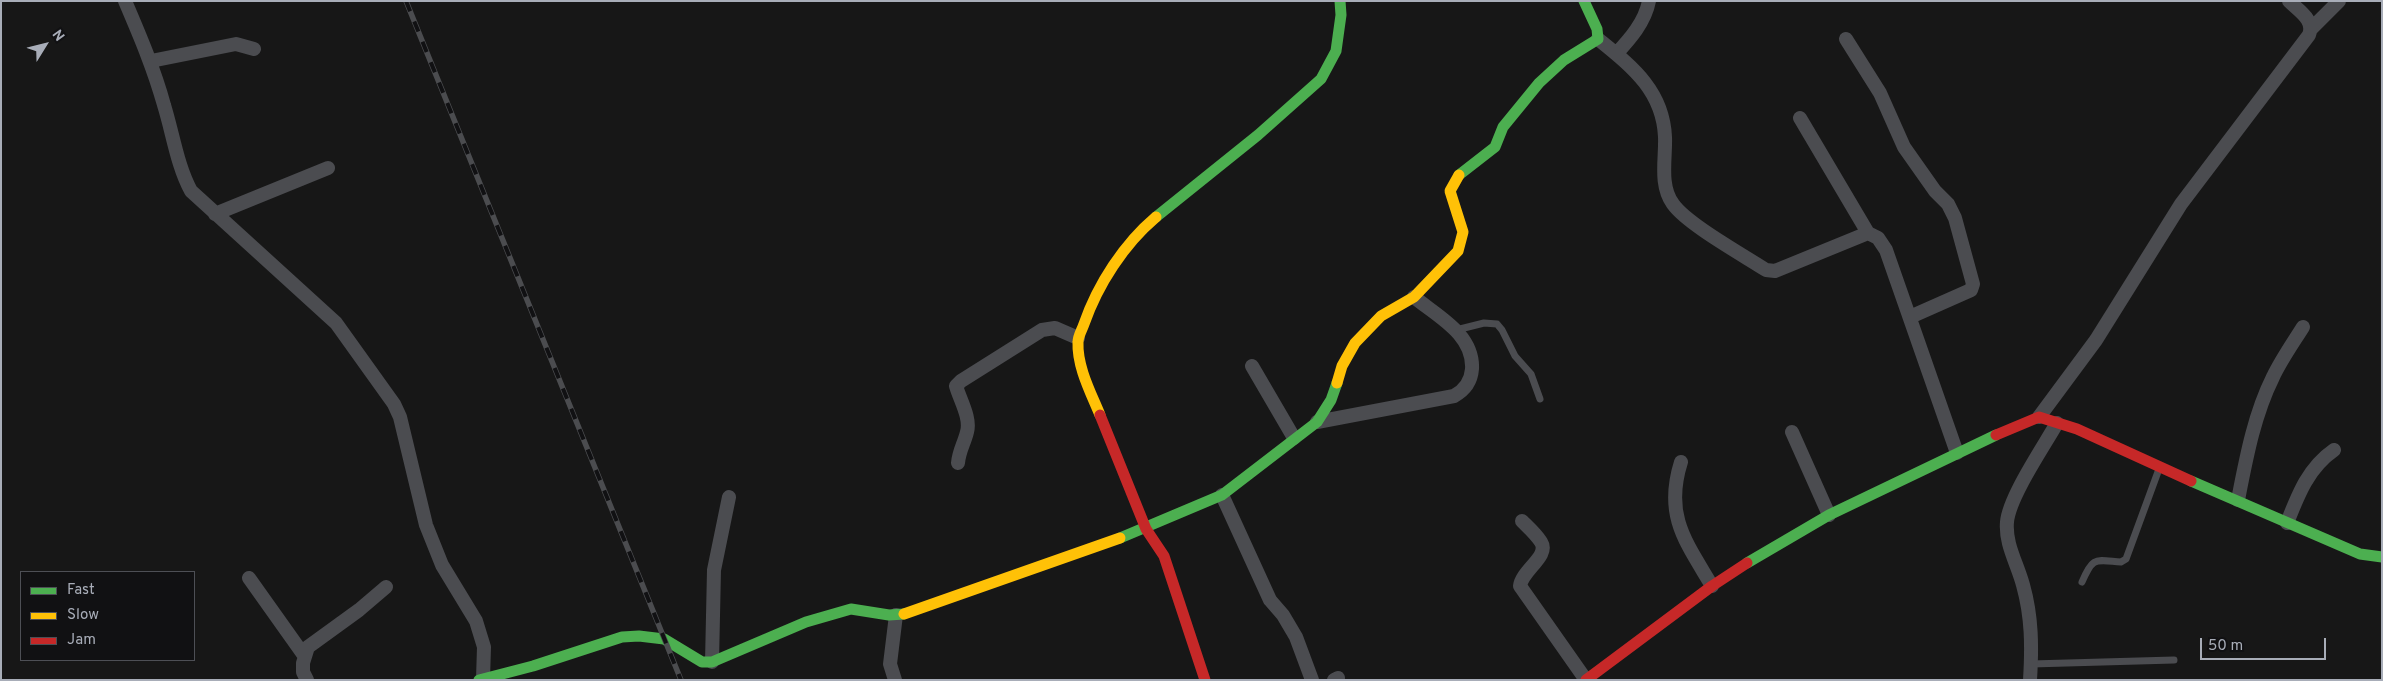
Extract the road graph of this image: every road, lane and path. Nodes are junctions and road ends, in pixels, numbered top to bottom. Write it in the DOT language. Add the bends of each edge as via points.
graph roads {
  1 [pos="125,1"];
  2 [pos="1340,1"];
  3 [pos="1584,1"];
  4 [pos="1649,1"];
  5 [pos="2289,1"];
  6 [pos="2339,1"];
  7 [pos="2312,28"];
  8 [pos="1598,39"];
  9 [pos="1846,40"];
  10 [pos="254,50"];
  11 [pos="1616,54"];
  12 [pos="151,61"];
  13 [pos="1800,118"];
  14 [pos="328,168"];
  15 [pos="215,214"];
  16 [pos="1868,233"];
  17 [pos="1414,297"];
  18 [pos="1910,317"];
  19 [pos="2303,327"];
  20 [pos="1456,330"];
  21 [pos="1078,338"];
  22 [pos="1252,366"];
  23 [pos="1540,399"];
  24 [pos="2039,417"];
  25 [pos="1317,422"];
  26 [pos="2057,423"];
  27 [pos="1792,432"];
  28 [pos="1294,438"];
  29 [pos="2334,450"];
  30 [pos="1957,453"];
  31 [pos="1681,462"];
  32 [pos="958,463"];
  33 [pos="2160,467"];
  34 [pos="1222,495"];
  35 [pos="729,497"];
  36 [pos="2238,500"];
  37 [pos="1829,515"];
  38 [pos="1522,520"];
  39 [pos="2287,523"];
  40 [pos="1146,529"];
  41 [pos="2382,557"];
  42 [pos="249,578"];
  43 [pos="2082,582"];
  44 [pos="386,586"];
  45 [pos="1712,586"];
  46 [pos="896,615"];
  47 [pos="303,654"];
  48 [pos="2174,660"];
  49 [pos="712,662"];
  50 [pos="2031,664"];
  51 [pos="481,679"];
  52 [pos="307,680"];
  53 [pos="895,680"];
  54 [pos="1205,680"];
  55 [pos="1312,680"];
  56 [pos="1586,680"];
  57 [pos="2030,680"];
  1 -- 12 [label="street"];
  2 -- 21 [label="street" via="1336,50 1321,79 1258,136 1140,230 1091,304"];
  3 -- 8 [label="street" via="1597,29"];
  4 -- 11 [label="street" via="1647,12"];
  5 -- 7 [label="street"];
  6 -- 7 [label="street"];
  7 -- 24 [label="street" via="2181,204 2101,332"];
  8 -- 11 [label="street"];
  8 -- 17 [label="street" via="1564,60 1539,83 1504,127 1494,147 1460,174 1450,191 1463,232 1458,251"];
  9 -- 18 [label="street" via="1880,93 1904,147 1948,204 1955,218 1972,284 1971,290"];
  10 -- 12 [label="street" via="236,44"];
  11 -- 16 [label="street" via="1644,79 1658,104 1665,135 1666,188 1672,204 1686,218 1766,270 1776,271"];
  12 -- 15 [label="street" via="178,152 181,173 192,192"];
  13 -- 16 [label="street"];
  14 -- 15 [label="street"];
  15 -- 51 [label="street" via="336,322 394,404 426,524 442,565 476,621 484,647"];
  16 -- 18 [label="street" via="1878,238 1886,250"];
  17 -- 20 [label="street"];
  17 -- 25 [label="street" via="1380,316 1355,343 1342,366 1331,400"];
  18 -- 30 [label="street"];
  19 -- 36 [label="street" via="2262,400"];
  20 -- 23 [label="lane" via="1484,323 1496,324 1515,356 1531,374"];
  20 -- 25 [label="street" via="1470,350 1472,362 1472,375 1461,392"];
  21 -- 32 [label="street" via="1055,328 1042,330 956,386 968,422"];
  21 -- 40 [label="street" via="1081,366"];
  22 -- 28 [label="street"];
  24 -- 26 [label="street"];
  24 -- 30 [label="street"];
  25 -- 28 [label="street"];
  26 -- 33 [label="street"];
  26 -- 50 [label="street" via="2014,500 2007,520 2007,539 2031,618"];
  27 -- 37 [label="street"];
  28 -- 34 [label="street"];
  29 -- 39 [label="street" via="2304,482"];
  30 -- 37 [label="street"];
  31 -- 45 [label="street" via="1674,483 1674,508 1680,531"];
  33 -- 36 [label="street"];
  33 -- 43 [label="lane" via="2126,559 2121,562 2095,560 2089,564"];
  34 -- 40 [label="street"];
  34 -- 55 [label="street" via="1270,600 1296,637"];
  35 -- 49 [label="street" via="714,570"];
  36 -- 39 [label="street"];
  37 -- 45 [label="street" via="1768,549"];
  38 -- 56 [label="street" via="1542,543 1543,550 1540,558 1521,578 1520,586"];
  39 -- 41 [label="street" via="2360,554"];
  40 -- 46 [label="street"];
  40 -- 54 [label="street" via="1167,564"];
  42 -- 47 [label="street"];
  44 -- 47 [label="street" via="359,610 316,640"];
  45 -- 56 [label="street"];
  46 -- 49 [label="street" via="851,609 806,622"];
  46 -- 53 [label="street" via="890,664"];
  47 -- 52 [label="street" via="303,672"];
  48 -- 50 [label="lane"];
  49 -- 51 [label="street" via="702,662 664,639 622,637"];
  50 -- 57 [label="street"];
}
